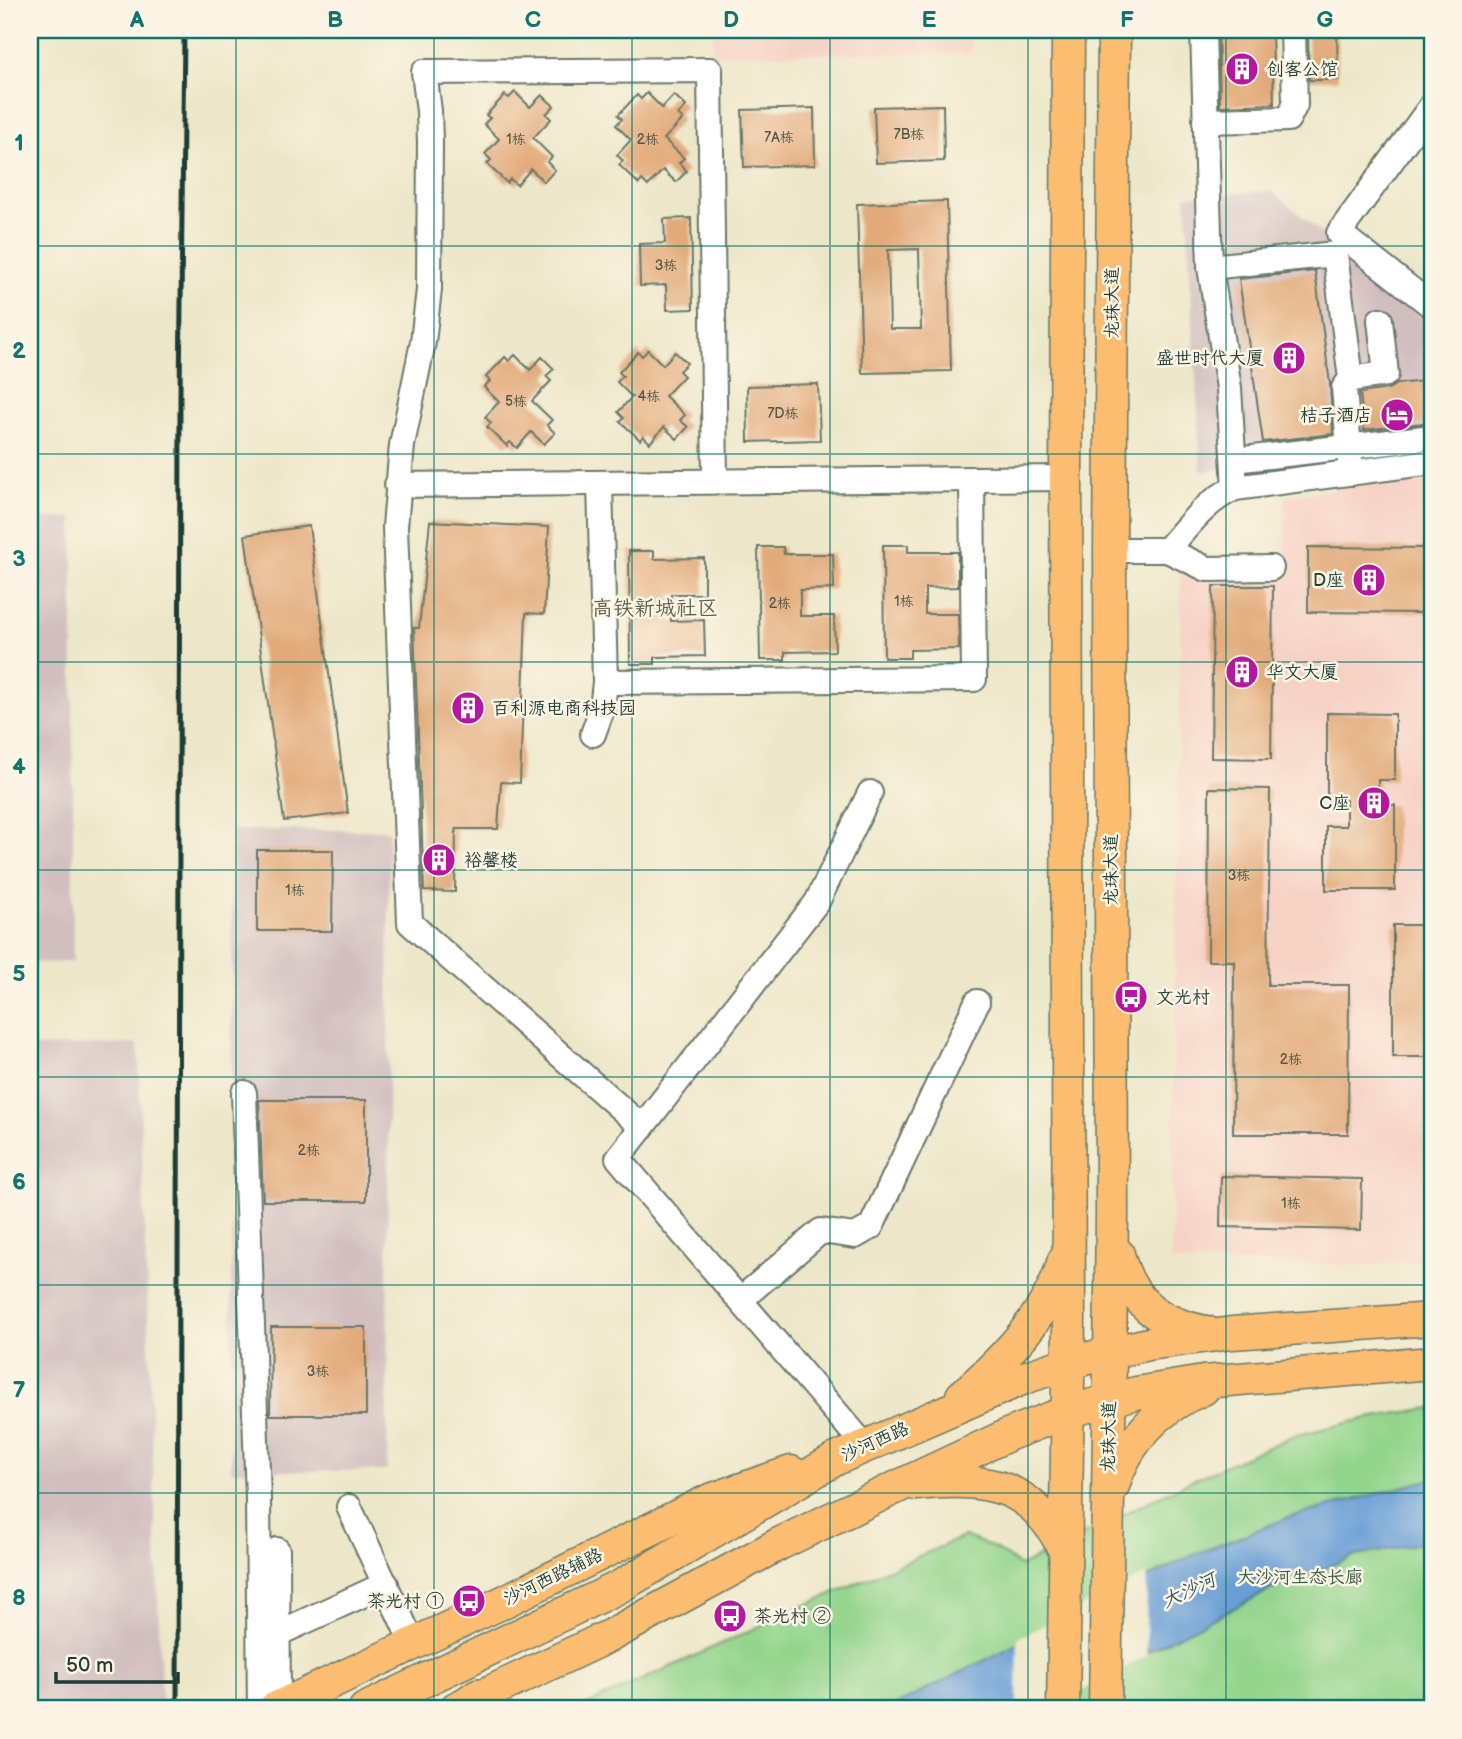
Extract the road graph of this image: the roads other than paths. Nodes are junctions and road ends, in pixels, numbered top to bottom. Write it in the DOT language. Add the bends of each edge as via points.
graph roads {
  1 [pos="1068,30"];
  2 [pos="1114,30"];
  3 [pos="1203,30"];
  4 [pos="1293,30"];
  5 [pos="1432,105"];
  6 [pos="1205,121"];
  7 [pos="1210,267"];
  8 [pos="1432,306"];
  9 [pos="1380,320"];
  10 [pos="1351,379"];
  11 [pos="1432,437"];
  12 [pos="1349,447"];
  13 [pos="1235,460"];
  14 [pos="1432,462"];
  15 [pos="1351,473"];
  16 [pos="1066,478"];
  17 [pos="972,479"];
  18 [pos="716,481"];
  19 [pos="600,483"];
  20 [pos="397,485"];
  21 [pos="1235,488"];
  22 [pos="1110,550"];
  23 [pos="1167,550"];
  24 [pos="1271,568"];
  25 [pos="604,682"];
  26 [pos="593,734"];
  27 [pos="870,793"];
  28 [pos="978,1002"];
  29 [pos="244,1093"];
  30 [pos="642,1127"];
  31 [pos="1112,1216"];
  32 [pos="1068,1241"];
  33 [pos="740,1300"];
  34 [pos="1432,1319"];
  35 [pos="1232,1333"];
  36 [pos="1110,1351"];
  37 [pos="1068,1363"];
  38 [pos="1432,1363"];
  39 [pos="1228,1380"];
  40 [pos="1110,1399"];
  41 [pos="1067,1412"];
  42 [pos="935,1415"];
  43 [pos="865,1446"];
  44 [pos="836,1459"];
  45 [pos="893,1489"];
  46 [pos="1108,1501"];
  47 [pos="349,1507"];
  48 [pos="277,1550"];
  49 [pos="1065,1553"];
  50 [pos="386,1584"];
  51 [pos="277,1634"];
  52 [pos="414,1644"];
  53 [pos="465,1705"];
  54 [pos="271,1709"];
  55 [pos="365,1709"];
  56 [pos="1063,1709"];
  57 [pos="1105,1709"];
  1 -- 16 [label="main road"];
  2 -- 22 [label="main road, 龙珠大道"];
  3 -- 6 [label="street"];
  4 -- 6 [label="street" via="1295,106 1289,119"];
  5 -- 8 [label="street" via="1339,233"];
  6 -- 7 [label="street"];
  7 -- 10 [label="street" via="1335,254"];
  7 -- 13 [label="street"];
  9 -- 10 [label="street" via="1386,374"];
  10 -- 12 [label="street" via="1344,388"];
  11 -- 12 [label="street"];
  12 -- 13 [label="street"];
  12 -- 15 [label="street"];
  13 -- 21 [label="street"];
  14 -- 15 [label="street"];
  15 -- 21 [label="street"];
  16 -- 17 [label="street"];
  16 -- 32 [label="main road"];
  17 -- 18 [label="street"];
  17 -- 25 [label="street" via="974,679"];
  18 -- 19 [label="street"];
  18 -- 20 [label="street" via="710,70 424,72 430,142 429,299"];
  19 -- 20 [label="street"];
  19 -- 25 [label="street"];
  20 -- 30 [label="street" via="394,551 410,923"];
  21 -- 23 [label="street" via="1205,507"];
  22 -- 23 [label="street"];
  22 -- 31 [label="main road, 龙珠大道"];
  23 -- 24 [label="street" via="1207,569"];
  25 -- 26 [label="street"];
  27 -- 30 [label="street" via="817,902"];
  28 -- 33 [label="street" via="871,1227 855,1236 821,1231"];
  29 -- 54 [label="street" via="258,1499"];
  30 -- 33 [label="street" via="618,1158"];
  31 -- 35 [label="main road" via="1122,1269 1142,1302 1184,1327"];
  31 -- 36 [label="main road, 龙珠大道"];
  32 -- 37 [label="main road"];
  32 -- 42 [label="main road" via="1061,1270 1019,1339 971,1388"];
  33 -- 43 [label="street"];
  34 -- 35 [label="main road, 沙河西路"];
  35 -- 36 [label="main road, 沙河西路"];
  36 -- 37 [label="main road, 沙河西路"];
  36 -- 40 [label="main road, 龙珠大道"];
  37 -- 41 [label="main road"];
  37 -- 42 [label="main road, 沙河西路"];
  38 -- 39 [label="main road"];
  39 -- 40 [label="main road"];
  39 -- 46 [label="main road" via="1178,1400 1145,1428 1117,1472"];
  40 -- 41 [label="main road"];
  40 -- 46 [label="main road, 龙珠大道"];
  41 -- 45 [label="main road"];
  41 -- 49 [label="main road"];
  42 -- 43 [label="main road, 沙河西路"];
  43 -- 44 [label="main road, 沙河西路"];
  44 -- 52 [label="main road, 沙河西路辅路" via="710,1500"];
  44 -- 55 [label="main road, 沙河西路" via="619,1587"];
  45 -- 49 [label="main road" via="950,1482 1004,1489 1032,1503 1047,1518"];
  45 -- 53 [label="main road"];
  46 -- 57 [label="main road, 龙珠大道"];
  47 -- 50 [label="street"];
  48 -- 51 [label="street"];
  49 -- 56 [label="main road"];
  50 -- 51 [label="street"];
  50 -- 52 [label="street"];
  51 -- 54 [label="street"];
  52 -- 54 [label="main road, 沙河西路辅路"];
}
